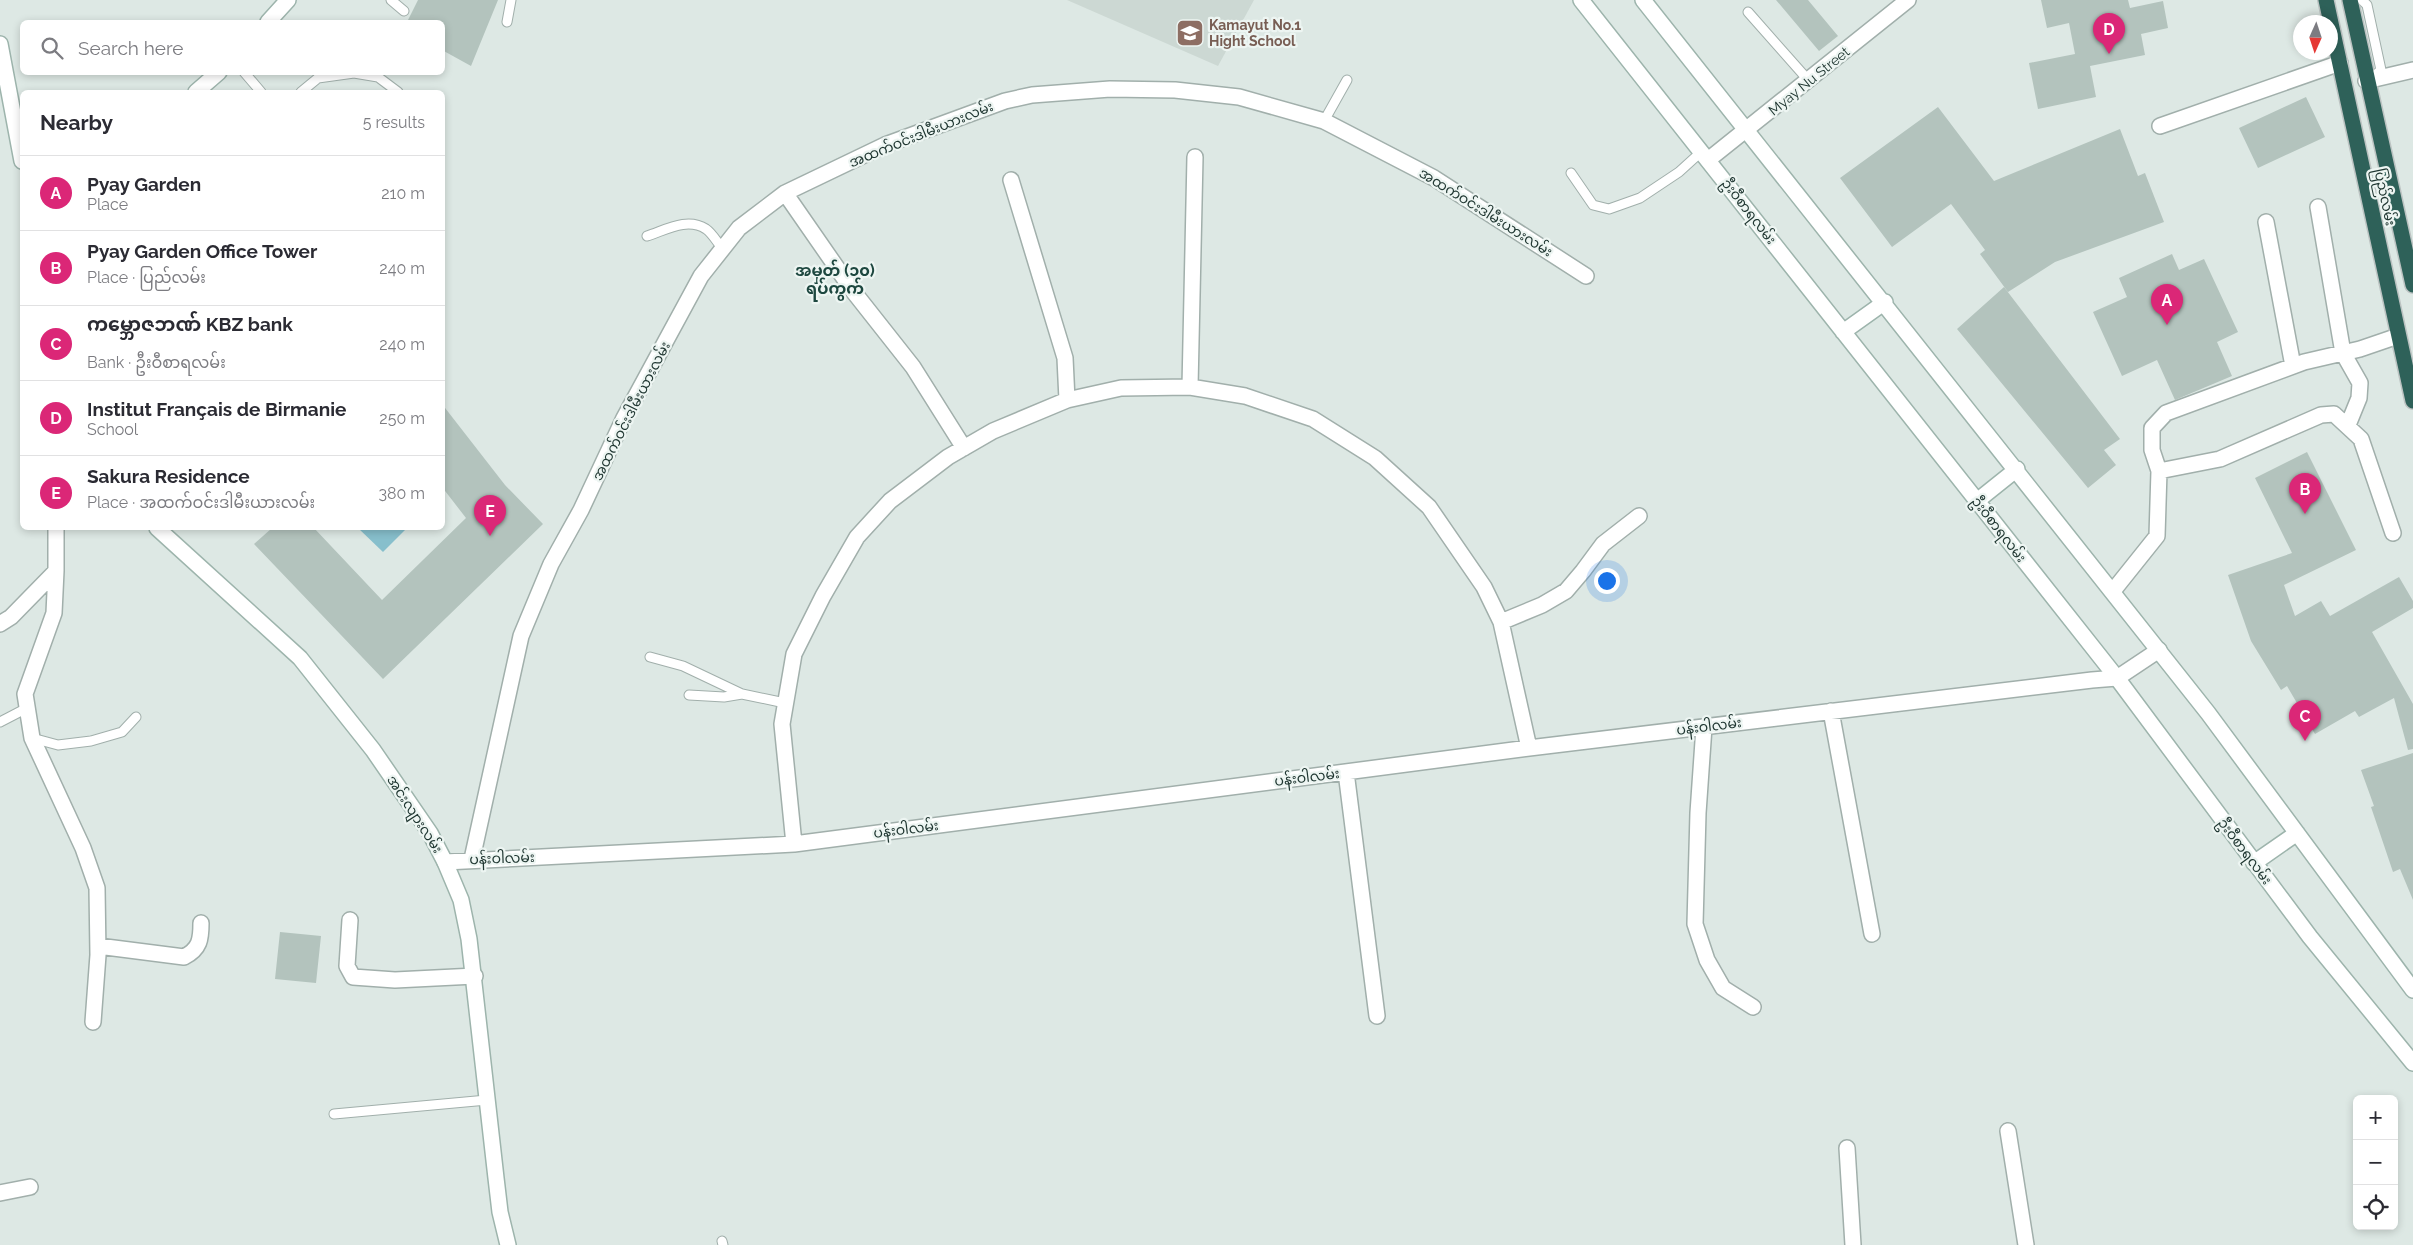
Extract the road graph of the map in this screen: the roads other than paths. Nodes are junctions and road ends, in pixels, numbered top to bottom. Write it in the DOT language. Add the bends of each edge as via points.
graph roads {
  1 [pos="288,0"];
  2 [pos="392,0"];
  3 [pos="511,0"];
  4 [pos="1580,0"];
  5 [pos="1643,0"];
  6 [pos="1908,0"];
  7 [pos="2326,0"];
  8 [pos="2350,0"];
  9 [pos="2355,0"];
  10 [pos="2362,0"];
  11 [pos="404,11"];
  12 [pos="1748,12"];
  13 [pos="270,20"];
  14 [pos="507,22"];
  15 [pos="0,44"];
  16 [pos="2340,63"];
  17 [pos="2413,70"];
  18 [pos="216,75"];
  19 [pos="247,75"];
  20 [pos="340,75"];
  21 [pos="366,75"];
  22 [pos="1347,80"];
  23 [pos="1809,81"];
  24 [pos="2366,81"];
  25 [pos="198,90"];
  26 [pos="259,90"];
  27 [pos="303,90"];
  28 [pos="395,90"];
  29 [pos="1324,121"];
  30 [pos="2160,126"];
  31 [pos="1747,130"];
  32 [pos="20,150"];
  33 [pos="1704,156"];
  34 [pos="1195,157"];
  35 [pos="1571,173"];
  36 [pos="1011,180"];
  37 [pos="785,192"];
  38 [pos="2318,207"];
  39 [pos="2266,222"];
  40 [pos="648,236"];
  41 [pos="722,248"];
  42 [pos="1586,276"];
  43 [pos="2413,285"];
  44 [pos="1885,302"];
  45 [pos="1844,332"];
  46 [pos="2398,336"];
  47 [pos="2343,353"];
  48 [pos="2293,366"];
  49 [pos="1190,387"];
  50 [pos="1067,400"];
  51 [pos="2413,401"];
  52 [pos="2348,425"];
  53 [pos="964,448"];
  54 [pos="2017,469"];
  55 [pos="2159,471"];
  56 [pos="1977,501"];
  57 [pos="1639,516"];
  58 [pos="56,530"];
  59 [pos="159,530"];
  60 [pos="2393,533"];
  61 [pos="56,571"];
  62 [pos="2113,591"];
  63 [pos="1501,622"];
  64 [pos="0,624"];
  65 [pos="2159,650"];
  66 [pos="650,657"];
  67 [pos="2117,678"];
  68 [pos="742,694"];
  69 [pos="689,695"];
  70 [pos="785,703"];
  71 [pos="27,708"];
  72 [pos="1831,711"];
  73 [pos="136,717"];
  74 [pos="0,722"];
  75 [pos="1704,727"];
  76 [pos="32,738"];
  77 [pos="1529,748"];
  78 [pos="1346,772"];
  79 [pos="2297,833"];
  80 [pos="794,844"];
  81 [pos="472,859"];
  82 [pos="446,862"];
  83 [pos="2254,862"];
  84 [pos="350,920"];
  85 [pos="201,922"];
  86 [pos="1872,934"];
  87 [pos="98,946"];
  88 [pos="475,976"];
  89 [pos="2413,990"];
  90 [pos="1753,1007"];
  91 [pos="1377,1016"];
  92 [pos="93,1022"];
  93 [pos="2413,1062"];
  94 [pos="488,1100"];
  95 [pos="334,1114"];
  96 [pos="2008,1132"];
  97 [pos="1847,1148"];
  98 [pos="30,1187"];
  99 [pos="0,1193"];
  100 [pos="508,1245"];
  101 [pos="1852,1245"];
  102 [pos="2026,1245"];
  1 -- 13 [label="street"];
  2 -- 11 [label="lane"];
  3 -- 14 [label="lane"];
  4 -- 33 [label="street, ဦးဝီစာရလမ်း"];
  5 -- 31 [label="street"];
  6 -- 23 [label="street, Myay Nu Street"];
  7 -- 16 [label="highway, ပြည်လမ်း"];
  8 -- 9 [label="lane"];
  8 -- 24 [label="highway, ပြည်လမ်း"];
  10 -- 24 [label="lane" via="2367,5 2381,70"];
  12 -- 23 [label="lane"];
  15 -- 32 [label="street"];
  16 -- 30 [label="street"];
  16 -- 46 [label="highway, ပြည်လမ်း"];
  17 -- 24 [label="street"];
  18 -- 25 [label="street"];
  19 -- 26 [label="lane"];
  20 -- 27 [label="lane" via="318,78"];
  21 -- 28 [label="lane" via="378,77"];
  22 -- 29 [label="lane"];
  23 -- 31 [label="street, Myay Nu Street"];
  24 -- 43 [label="highway, ပြည်လမ်း"];
  29 -- 37 [label="street, အထက်ဝင်းဒါမီးယားလမ်း" via="1239,97 1175,90 1110,89 1032,95 1006,101 885,145"];
  29 -- 42 [label="street, အထက်ဝင်းဒါမီးယားလမ်း" via="1434,178"];
  31 -- 33 [label="street, Myay Nu Street"];
  31 -- 44 [label="street"];
  33 -- 35 [label="lane" via="1652,192 1609,208 1593,205"];
  33 -- 45 [label="street, ဦးဝီစာရလမ်း"];
  34 -- 49 [label="street"];
  36 -- 50 [label="street" via="1065,358"];
  37 -- 41 [label="street, အထက်ဝင်းဒါမီးယားလမ်း" via="739,228"];
  37 -- 53 [label="street" via="853,291 913,368"];
  38 -- 47 [label="street"];
  39 -- 48 [label="street"];
  40 -- 41 [label="lane" via="683,224 693,224 706,229"];
  41 -- 81 [label="street, အထက်ဝင်းဒါမီးယားလမ်း" via="701,276 624,418 582,510 551,564 521,636"];
  44 -- 45 [label="street"];
  44 -- 54 [label="street"];
  45 -- 56 [label="street, ဦးဝီစာရလမ်း"];
  46 -- 47 [label="street"];
  46 -- 51 [label="highway, ပြည်လမ်း"];
  47 -- 48 [label="street"];
  47 -- 52 [label="street" via="2360,383 2359,398"];
  48 -- 55 [label="street" via="2166,413 2152,428 2152,450"];
  49 -- 50 [label="street" via="1121,388"];
  49 -- 63 [label="street" via="1245,396 1313,419 1375,458 1429,507 1484,587"];
  50 -- 53 [label="street" via="992,431"];
  52 -- 55 [label="street" via="2334,414 2321,415 2220,459"];
  52 -- 60 [label="street" via="2362,440"];
  53 -- 70 [label="street" via="890,501 857,537 794,654"];
  54 -- 56 [label="street"];
  54 -- 62 [label="street"];
  55 -- 62 [label="street" via="2157,536"];
  56 -- 67 [label="street, ဦးဝီစာရလမ်း"];
  57 -- 63 [label="street" via="1603,544 1566,591"];
  58 -- 61 [label="street"];
  59 -- 82 [label="street, အင်းလျားလမ်း" via="300,658 373,750"];
  61 -- 64 [label="street"];
  61 -- 71 [label="street" via="54,613 25,694"];
  62 -- 65 [label="street"];
  63 -- 77 [label="street"];
  65 -- 67 [label="street, ပန်းဝါလမ်း"];
  65 -- 79 [label="street"];
  66 -- 68 [label="lane" via="683,666"];
  67 -- 72 [label="street, ပန်းဝါလမ်း"];
  67 -- 83 [label="street, ဦးဝီစာရလမ်း"];
  68 -- 69 [label="lane" via="724,697"];
  68 -- 70 [label="lane"];
  70 -- 80 [label="street" via="782,724"];
  71 -- 74 [label="lane"];
  71 -- 76 [label="street"];
  72 -- 75 [label="street, ပန်းဝါလမ်း"];
  72 -- 86 [label="street"];
  73 -- 76 [label="lane" via="122,732 92,741 58,745"];
  75 -- 77 [label="street, ပန်းဝါလမ်း"];
  75 -- 90 [label="street" via="1695,924 1706,960 1723,988"];
  76 -- 87 [label="street" via="83,848 97,888"];
  77 -- 78 [label="street, ပန်းဝါလမ်း"];
  78 -- 80 [label="street, ပန်းဝါလမ်း"];
  78 -- 91 [label="street"];
  79 -- 83 [label="street"];
  79 -- 89 [label="street"];
  80 -- 81 [label="street, ပန်းဝါလမ်း"];
  81 -- 82 [label="street, ပန်းဝါလမ်း"];
  82 -- 88 [label="street, အင်းလျားလမ်း" via="461,900"];
  83 -- 93 [label="street, ဦးဝီစာရလမ်း" via="2310,937"];
  84 -- 88 [label="street" via="347,966 353,977 395,980"];
  85 -- 87 [label="street" via="200,942 193,952 184,957"];
  87 -- 92 [label="street"];
  88 -- 94 [label="street, အင်းလျားလမ်း"];
  94 -- 95 [label="lane"];
  94 -- 100 [label="street, အင်းလျားလမ်း" via="500,1212"];
  96 -- 102 [label="street"];
  97 -- 101 [label="street"];
  98 -- 99 [label="street"];
}
